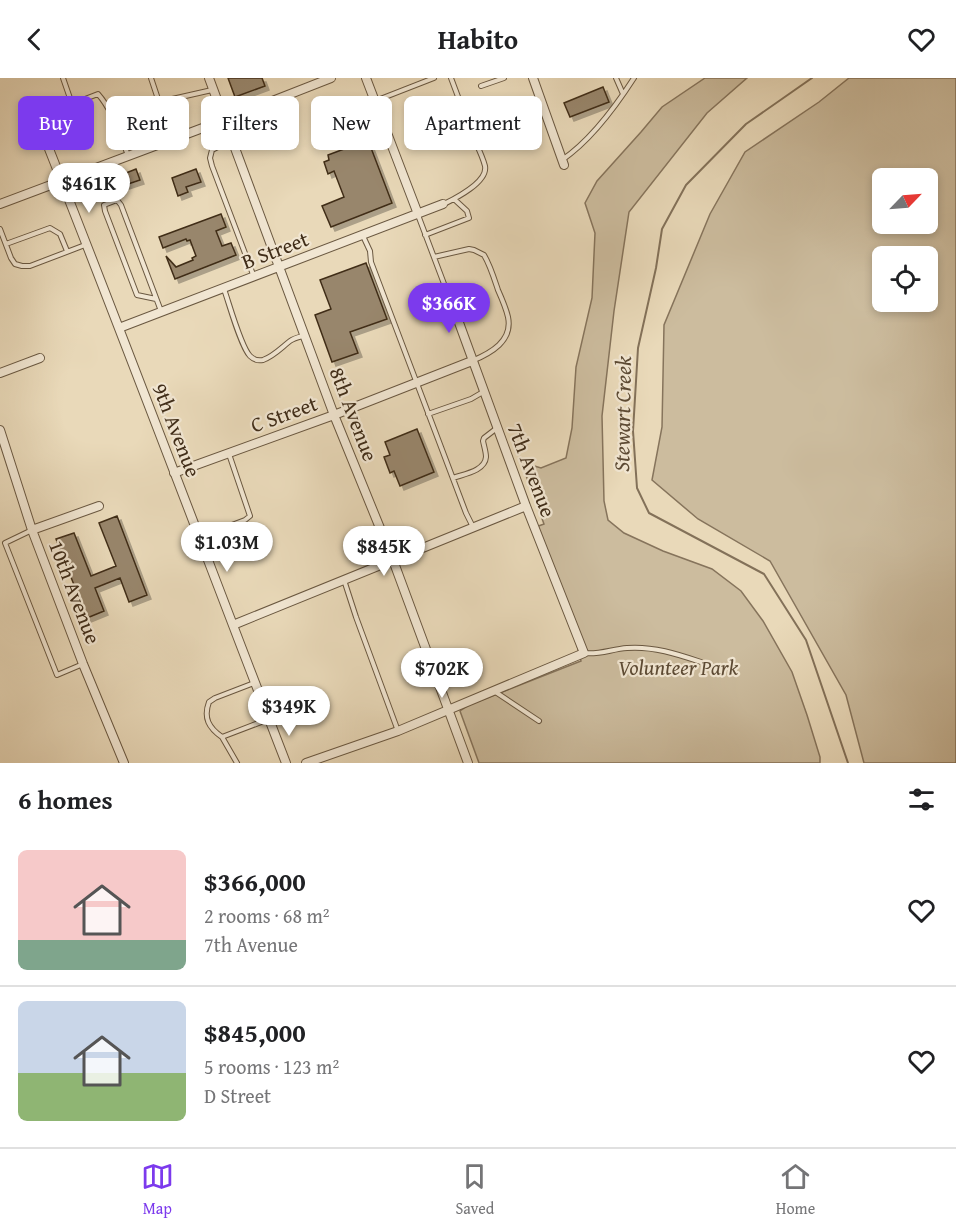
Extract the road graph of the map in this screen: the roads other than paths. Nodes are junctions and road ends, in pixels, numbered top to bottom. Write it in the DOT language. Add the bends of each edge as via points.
graph roads {
  1 [pos="63,78"];
  2 [pos="150,78"];
  3 [pos="208,78"];
  4 [pos="331,78"];
  5 [pos="366,78"];
  6 [pos="434,78"];
  7 [pos="451,78"];
  8 [pos="504,78"];
  9 [pos="533,78"];
  10 [pos="616,78"];
  11 [pos="634,78"];
  12 [pos="481,87"];
  13 [pos="213,90"];
  14 [pos="623,95"];
  15 [pos="69,96"];
  16 [pos="93,96"];
  17 [pos="215,96"];
  18 [pos="285,96"];
  19 [pos="372,96"];
  20 [pos="387,96"];
  21 [pos="458,96"];
  22 [pos="201,128"];
  23 [pos="392,147"];
  24 [pos="50,150"];
  25 [pos="212,150"];
  26 [pos="236,150"];
  27 [pos="478,150"];
  28 [pos="128,155"];
  29 [pos="563,163"];
  30 [pos="62,180"];
  31 [pos="454,199"];
  32 [pos="0,204"];
  33 [pos="443,204"];
  34 [pos="418,214"];
  35 [pos="0,229"];
  36 [pos="363,235"];
  37 [pos="426,235"];
  38 [pos="6,244"];
  39 [pos="87,244"];
  40 [pos="67,251"];
  41 [pos="434,257"];
  42 [pos="280,268"];
  43 [pos="254,277"];
  44 [pos="224,289"];
  45 [pos="450,298"];
  46 [pos="156,299"];
  47 [pos="161,312"];
  48 [pos="119,328"];
  49 [pos="304,335"];
  50 [pos="40,358"];
  51 [pos="472,361"];
  52 [pos="0,373"];
  53 [pos="416,383"];
  54 [pos="484,392"];
  55 [pos="428,414"];
  56 [pos="334,415"];
  57 [pos="497,428"];
  58 [pos="0,430"];
  59 [pos="228,453"];
  60 [pos="174,473"];
  61 [pos="453,478"];
  62 [pos="99,506"];
  63 [pos="526,506"];
  64 [pos="473,527"];
  65 [pos="32,530"];
  66 [pos="200,537"];
  67 [pos="393,560"];
  68 [pos="344,579"];
  69 [pos="233,625"];
  70 [pos="584,653"];
  71 [pos="701,662"];
  72 [pos="83,664"];
  73 [pos="255,683"];
  74 [pos="494,691"];
  75 [pos="449,710"];
  76 [pos="269,719"];
  77 [pos="539,721"];
  78 [pos="398,731"];
  79 [pos="222,737"];
  80 [pos="124,763"];
  81 [pos="237,763"];
  82 [pos="286,763"];
  83 [pos="306,763"];
  84 [pos="468,763"];
  1 -- 15 [label="lane"];
  2 -- 13 [label="lane" via="159,102"];
  3 -- 13 [label="street, 8th Avenue"];
  4 -- 18 [label="street"];
  5 -- 19 [label="street"];
  6 -- 20 [label="lane"];
  7 -- 21 [label="lane"];
  8 -- 12 [label="lane"];
  9 -- 29 [label="street"];
  10 -- 14 [label="lane"];
  11 -- 14 [label="lane"];
  13 -- 17 [label="street, 8th Avenue"];
  14 -- 29 [label="lane"];
  16 -- 28 [label="lane" via="98,94 106,103"];
  22 -- 28 [label="street"];
  23 -- 34 [label="street"];
  24 -- 30 [label="street, 9th Avenue"];
  25 -- 43 [label="lane" via="210,158"];
  26 -- 42 [label="street, 8th Avenue"];
  27 -- 31 [label="lane" via="484,176"];
  28 -- 30 [label="street"];
  30 -- 32 [label="street"];
  30 -- 39 [label="street, 9th Avenue"];
  31 -- 33 [label="lane"];
  31 -- 37 [label="lane" via="469,218"];
  33 -- 34 [label="street, B Street"];
  34 -- 36 [label="street, B Street"];
  34 -- 37 [label="lane"];
  35 -- 38 [label="lane"];
  36 -- 42 [label="street, B Street"];
  36 -- 53 [label="lane"];
  37 -- 41 [label="lane"];
  38 -- 40 [label="lane" via="50,228 60,234"];
  38 -- 40 [label="lane" via="15,264 22,266"];
  39 -- 40 [label="lane"];
  39 -- 48 [label="street, 9th Avenue"];
  41 -- 45 [label="lane"];
  41 -- 51 [label="lane" via="469,249 479,251 507,314 508,326 499,347"];
  42 -- 43 [label="street, B Street"];
  42 -- 49 [label="street, 8th Avenue"];
  43 -- 44 [label="street, B Street"];
  44 -- 47 [label="street, B Street"];
  44 -- 49 [label="lane" via="247,352 256,360"];
  45 -- 51 [label="street, 7th Avenue"];
  46 -- 46 [label="lane" via="121,205 117,200 104,205 137,295"];
  46 -- 47 [label="lane"];
  47 -- 48 [label="street, B Street"];
  48 -- 60 [label="street, 9th Avenue"];
  49 -- 56 [label="street, 8th Avenue"];
  50 -- 52 [label="street"];
  51 -- 53 [label="street, C Street"];
  51 -- 54 [label="street, 7th Avenue"];
  53 -- 55 [label="lane"];
  53 -- 56 [label="street, C Street"];
  54 -- 55 [label="lane"];
  54 -- 57 [label="street, 7th Avenue"];
  55 -- 61 [label="lane"];
  56 -- 59 [label="street, C Street"];
  56 -- 67 [label="street, 8th Avenue"];
  57 -- 61 [label="lane" via="484,438 486,458 479,469"];
  57 -- 63 [label="street, 7th Avenue"];
  58 -- 65 [label="street, 10th Avenue"];
  59 -- 60 [label="street, C Street"];
  59 -- 66 [label="lane" via="250,516"];
  60 -- 66 [label="street, 9th Avenue"];
  61 -- 64 [label="lane"];
  62 -- 65 [label="street"];
  63 -- 64 [label="street"];
  63 -- 70 [label="street, 7th Avenue"];
  64 -- 67 [label="street"];
  65 -- 72 [label="street, 10th Avenue"];
  65 -- 72 [label="lane" via="5,543 57,675"];
  66 -- 69 [label="street, 9th Avenue"];
  67 -- 68 [label="street"];
  67 -- 75 [label="street, 8th Avenue"];
  68 -- 69 [label="street"];
  68 -- 78 [label="lane"];
  69 -- 73 [label="street, 9th Avenue"];
  70 -- 71 [label="lane" via="627,648 662,650"];
  70 -- 74 [label="street"];
  72 -- 80 [label="street, 10th Avenue"];
  73 -- 76 [label="street, 9th Avenue"];
  73 -- 79 [label="lane" via="209,702 206,716 214,732"];
  74 -- 75 [label="street"];
  74 -- 77 [label="lane"];
  75 -- 78 [label="street"];
  75 -- 84 [label="street, 8th Avenue"];
  76 -- 79 [label="lane"];
  76 -- 82 [label="street, 9th Avenue"];
  78 -- 83 [label="street"];
  79 -- 81 [label="lane"];
}
